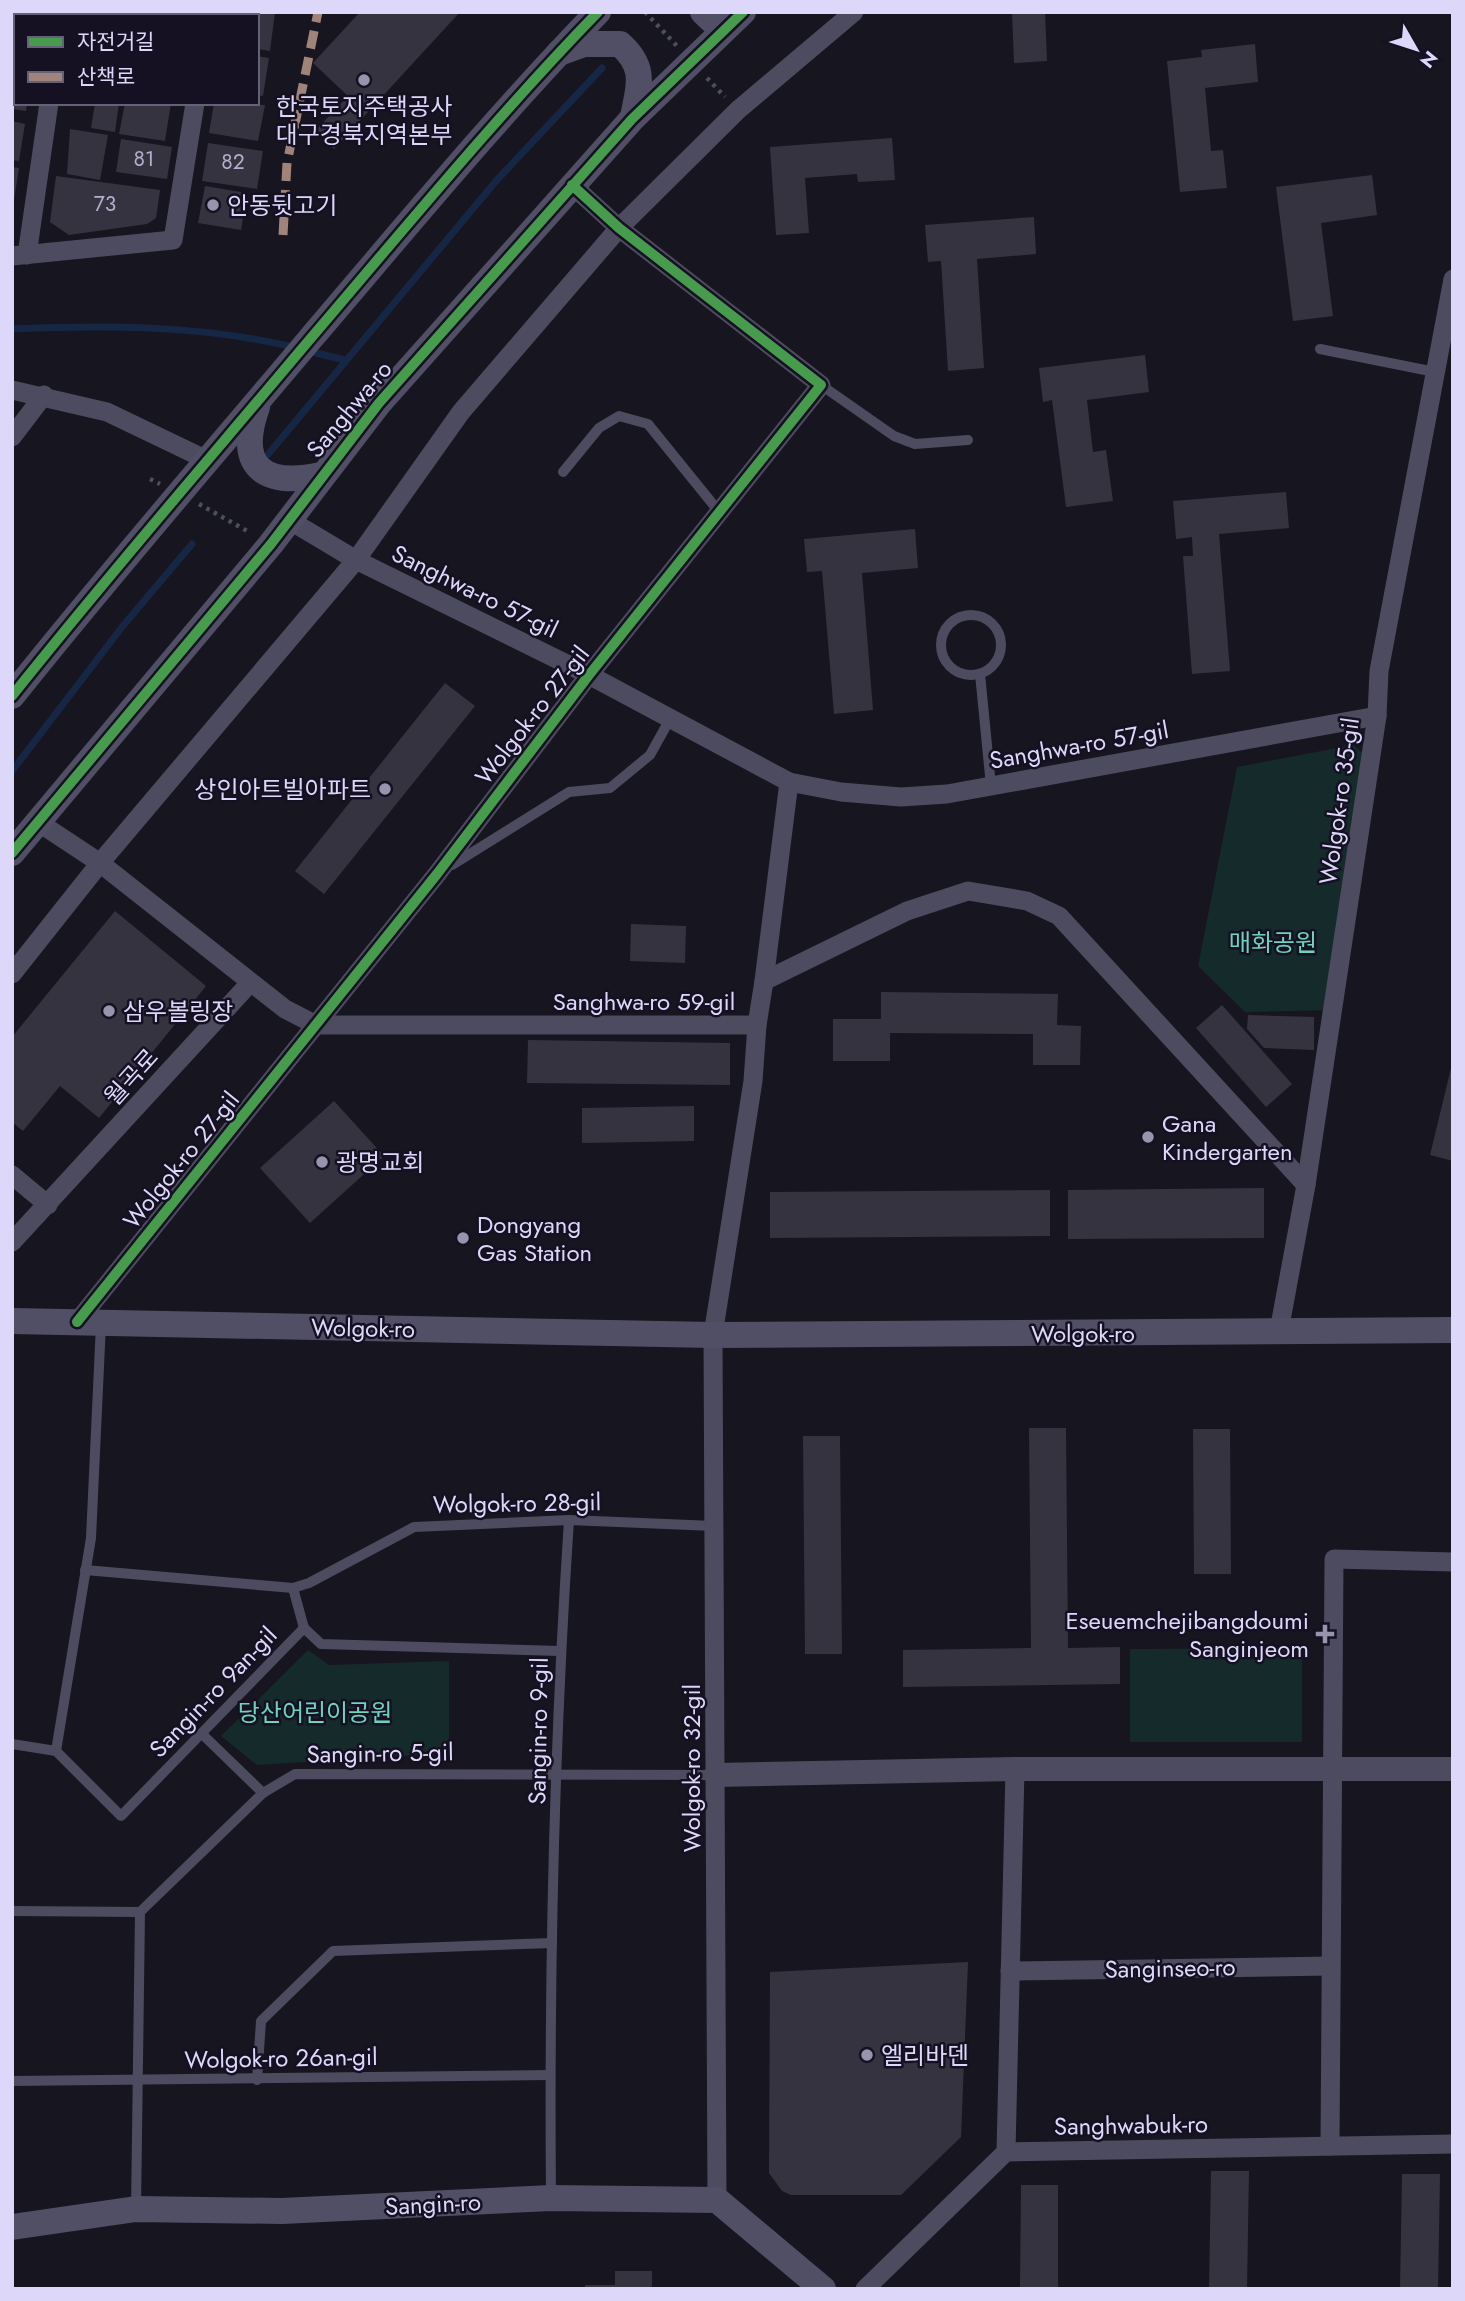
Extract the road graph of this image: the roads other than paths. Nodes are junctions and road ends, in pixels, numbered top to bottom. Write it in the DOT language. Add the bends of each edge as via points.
graph roads {
  1 [pos="598,12"];
  2 [pos="703,12"];
  3 [pos="743,12"];
  4 [pos="854,12"];
  5 [pos="722,30"];
  6 [pos="557,54"];
  7 [pos="49,105"];
  8 [pos="195,105"];
  9 [pos="632,119"];
  10 [pos="572,185"];
  11 [pos="619,228"];
  12 [pos="20,256"];
  13 [pos="1453,279"];
  14 [pos="1320,349"];
  15 [pos="1435,372"];
  16 [pos="821,384"];
  17 [pos="12,390"];
  18 [pos="44,395"];
  19 [pos="260,398"];
  20 [pos="12,437"];
  21 [pos="968,440"];
  22 [pos="207,460"];
  23 [pos="563,472"];
  24 [pos="321,475"];
  25 [pos="720,513"];
  26 [pos="289,520"];
  27 [pos="356,560"];
  28 [pos="980,674"];
  29 [pos="589,675"];
  30 [pos="12,696"];
  31 [pos="1377,716"];
  32 [pos="670,719"];
  33 [pos="789,782"];
  34 [pos="991,786"];
  35 [pos="38,822"];
  36 [pos="12,853"];
  37 [pos="100,863"];
  38 [pos="437,874"];
  39 [pos="12,974"];
  40 [pos="764,981"];
  41 [pos="250,983"];
  42 [pos="316,1025"];
  43 [pos="757,1025"];
  44 [pos="12,1175"];
  45 [pos="1306,1185"];
  46 [pos="48,1205"];
  47 [pos="12,1242"];
  48 [pos="12,1321"];
  49 [pos="89,1322"];
  50 [pos="1453,1330"];
  51 [pos="1279,1331"];
  52 [pos="713,1335"];
  53 [pos="569,1520"];
  54 [pos="714,1526"];
  55 [pos="1453,1562"];
  56 [pos="85,1570"];
  57 [pos="293,1588"];
  58 [pos="304,1628"];
  59 [pos="560,1651"];
  60 [pos="202,1734"];
  61 [pos="12,1744"];
  62 [pos="56,1751"];
  63 [pos="1015,1769"];
  64 [pos="1331,1769"];
  65 [pos="1453,1769"];
  66 [pos="558,1773"];
  67 [pos="716,1774"];
  68 [pos="263,1793"];
  69 [pos="12,1911"];
  70 [pos="140,1912"];
  71 [pos="552,1943"];
  72 [pos="1330,1966"];
  73 [pos="1010,1971"];
  74 [pos="550,2075"];
  75 [pos="257,2080"];
  76 [pos="12,2081"];
  77 [pos="136,2082"];
  78 [pos="1453,2144"];
  79 [pos="1330,2146"];
  80 [pos="1006,2152"];
  81 [pos="551,2198"];
  82 [pos="717,2200"];
  83 [pos="136,2209"];
  84 [pos="12,2227"];
  85 [pos="823,2289"];
  86 [pos="865,2289"];
  1 -- 6 [label="main road"];
  2 -- 5 [label="main road"];
  3 -- 5 [label="main road, Sanghwa-ro"];
  4 -- 11 [label="street" via="738,110"];
  5 -- 9 [label="main road, Sanghwa-ro"];
  6 -- 9 [label="main road" via="584,44 620,44 637,64 641,85"];
  6 -- 19 [label="main road"];
  7 -- 12 [label="street"];
  8 -- 12 [label="street" via="173,240"];
  9 -- 10 [label="main road, Sanghwa-ro"];
  10 -- 11 [label="street"];
  10 -- 24 [label="main road, Sanghwa-ro"];
  11 -- 16 [label="street"];
  11 -- 27 [label="street" via="461,412"];
  13 -- 15 [label="street, Wolgok-ro 35-gil"];
  14 -- 15 [label="lane"];
  15 -- 31 [label="street, Wolgok-ro 35-gil" via="1379,671"];
  16 -- 21 [label="lane" via="894,436 915,444"];
  16 -- 25 [label="street, Wolgok-ro 27-gil"];
  17 -- 18 [label="street"];
  18 -- 20 [label="street"];
  18 -- 22 [label="street" via="107,412"];
  19 -- 22 [label="main road"];
  19 -- 24 [label="main road" via="248,436 252,459 281,480"];
  22 -- 30 [label="main road"];
  23 -- 25 [label="lane" via="599,428 619,416 648,424"];
  24 -- 26 [label="main road, Sanghwa-ro"];
  25 -- 29 [label="street, Wolgok-ro 27-gil"];
  26 -- 27 [label="street, Sanghwa-ro 57-gil"];
  26 -- 35 [label="main road, Sanghwa-ro"];
  27 -- 29 [label="street, Sanghwa-ro 57-gil"];
  27 -- 37 [label="street"];
  28 -- 28 [label="lane" via="996,662 1000,633 987,618 967,614 950,623 941,651 952,668"];
  28 -- 34 [label="lane"];
  29 -- 32 [label="street, Sanghwa-ro 57-gil"];
  29 -- 38 [label="street, Wolgok-ro 27-gil"];
  31 -- 34 [label="street, Sanghwa-ro 57-gil"];
  31 -- 45 [label="street, Wolgok-ro 35-gil"];
  32 -- 33 [label="street, Sanghwa-ro 57-gil"];
  32 -- 38 [label="lane, Wolgok-ro 27-gil" via="650,755 610,788 569,792"];
  33 -- 34 [label="street, Sanghwa-ro 57-gil" via="901,797"];
  33 -- 40 [label="street"];
  35 -- 36 [label="main road, Sanghwa-ro"];
  35 -- 37 [label="street, Sanghwa-ro 59-gil"];
  37 -- 39 [label="street"];
  37 -- 41 [label="street, Sanghwa-ro 59-gil"];
  38 -- 42 [label="street, Wolgok-ro 27-gil"];
  40 -- 43 [label="street, Sanghwa-ro 59-gil"];
  40 -- 45 [label="street, Sanghwa-ro 59-gil" via="907,911 968,891 1027,901 1059,916"];
  41 -- 42 [label="street, Sanghwa-ro 59-gil"];
  41 -- 46 [label="street, 월곡로"];
  42 -- 43 [label="street, Sanghwa-ro 59-gil"];
  42 -- 49 [label="street, Wolgok-ro 27-gil"];
  43 -- 52 [label="street" via="753,1081"];
  44 -- 46 [label="street"];
  45 -- 51 [label="street, Wolgok-ro 35-gil"];
  46 -- 47 [label="street, 월곡로"];
  48 -- 49 [label="main road, Wolgok-ro"];
  49 -- 52 [label="main road, Wolgok-ro"];
  49 -- 56 [label="lane" via="91,1538"];
  50 -- 51 [label="main road, Wolgok-ro"];
  51 -- 52 [label="main road, Wolgok-ro"];
  52 -- 54 [label="street, Wolgok-ro 32-gil"];
  53 -- 54 [label="lane, Wolgok-ro 28-gil"];
  53 -- 57 [label="lane, Wolgok-ro 28-gil" via="414,1527"];
  53 -- 59 [label="lane, Sangin-ro 9-gil"];
  54 -- 67 [label="street, Wolgok-ro 32-gil"];
  55 -- 64 [label="street" via="1334,1559"];
  56 -- 57 [label="lane, Wolgok-ro 28-gil"];
  56 -- 62 [label="lane"];
  57 -- 58 [label="lane"];
  58 -- 59 [label="lane, Sangin-ro 9an-gil" via="321,1644"];
  58 -- 60 [label="lane, Sangin-ro 9an-gil"];
  59 -- 66 [label="lane, Sangin-ro 9-gil"];
  60 -- 62 [label="lane, Sangin-ro 9an-gil" via="121,1816"];
  60 -- 68 [label="lane"];
  61 -- 62 [label="lane"];
  63 -- 64 [label="street"];
  63 -- 67 [label="street"];
  63 -- 73 [label="street"];
  64 -- 65 [label="street"];
  64 -- 72 [label="street"];
  66 -- 67 [label="lane, Sangin-ro 5-gil"];
  66 -- 68 [label="lane, Sangin-ro 5-gil" via="295,1774"];
  66 -- 71 [label="lane, Sangin-ro 9-gil"];
  67 -- 82 [label="street, Wolgok-ro 32-gil"];
  68 -- 70 [label="lane, Sangin-ro 5-gil"];
  69 -- 70 [label="lane"];
  70 -- 77 [label="lane"];
  71 -- 74 [label="lane, Sangin-ro 9-gil"];
  71 -- 75 [label="lane" via="333,1951 261,2021"];
  72 -- 73 [label="street, Sanginseo-ro"];
  72 -- 79 [label="street"];
  73 -- 80 [label="street"];
  74 -- 75 [label="lane, Wolgok-ro 26an-gil"];
  74 -- 81 [label="lane, Sangin-ro 9-gil"];
  75 -- 77 [label="lane, Wolgok-ro 26an-gil"];
  76 -- 77 [label="lane, Wolgok-ro 26an-gil"];
  77 -- 83 [label="lane"];
  78 -- 79 [label="street, Sanghwabuk-ro"];
  79 -- 80 [label="street, Sanghwabuk-ro"];
  80 -- 86 [label="street"];
  81 -- 82 [label="main road, Sangin-ro"];
  81 -- 83 [label="main road, Sangin-ro" via="282,2211"];
  82 -- 85 [label="main road"];
  83 -- 84 [label="main road, Sangin-ro"];
}
